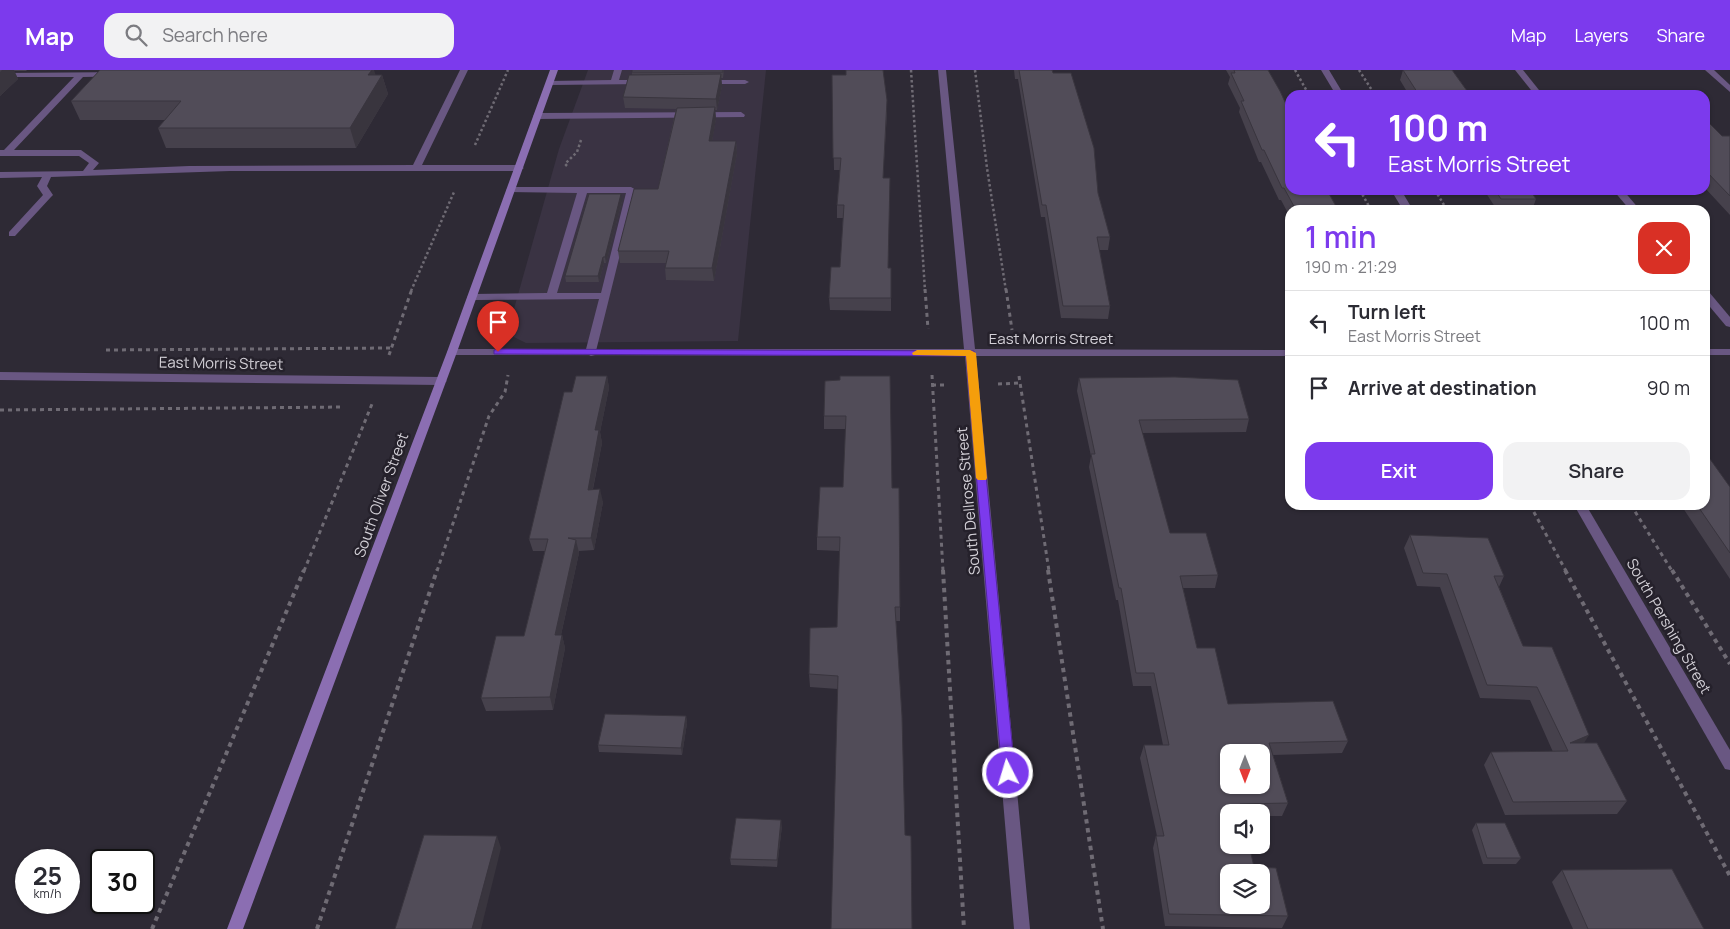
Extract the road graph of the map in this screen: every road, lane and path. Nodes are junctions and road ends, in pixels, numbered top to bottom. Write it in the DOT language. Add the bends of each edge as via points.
graph roads {
  1 [pos="137,70"];
  2 [pos="464,70"];
  3 [pos="508,70"];
  4 [pos="554,70"];
  5 [pos="618,70"];
  6 [pos="911,70"];
  7 [pos="942,70"];
  8 [pos="976,70"];
  9 [pos="1325,70"];
  10 [pos="1359,70"];
  11 [pos="1519,70"];
  12 [pos="1708,70"];
  13 [pos="0,75"];
  14 [pos="80,75"];
  15 [pos="614,82"];
  16 [pos="652,82"];
  17 [pos="698,82"];
  18 [pos="745,82"];
  19 [pos="550,83"];
  20 [pos="1337,90"];
  21 [pos="1372,90"];
  22 [pos="1535,90"];
  23 [pos="1730,90"];
  24 [pos="589,115"];
  25 [pos="741,115"];
  26 [pos="537,116"];
  27 [pos="3,152"];
  28 [pos="416,168"];
  29 [pos="464,168"];
  30 [pos="519,168"];
  31 [pos="85,174"];
  32 [pos="0,175"];
  33 [pos="47,176"];
  34 [pos="511,190"];
  35 [pos="568,190"];
  36 [pos="583,190"];
  37 [pos="1622,195"];
  38 [pos="1631,205"];
  39 [pos="12,234"];
  40 [pos="578,240"];
  41 [pos="567,241"];
  42 [pos="551,296"];
  43 [pos="604,296"];
  44 [pos="472,297"];
  45 [pos="1710,300"];
  46 [pos="1730,324"];
  47 [pos="391,348"];
  48 [pos="98,350"];
  49 [pos="452,352"];
  50 [pos="513,352"];
  51 [pos="1710,352"];
  52 [pos="1730,352"];
  53 [pos="590,353"];
  54 [pos="930,353"];
  55 [pos="970,353"];
  56 [pos="1015,353"];
  57 [pos="1285,353"];
  58 [pos="0,376"];
  59 [pos="380,380"];
  60 [pos="441,381"];
  61 [pos="351,407"];
  62 [pos="361,407"];
  63 [pos="371,407"];
  64 [pos="0,410"];
  65 [pos="1533,510"];
  66 [pos="1583,510"];
  67 [pos="1634,510"];
  68 [pos="1730,664"];
  69 [pos="1730,764"];
  70 [pos="1730,876"];
  71 [pos="152,929"];
  72 [pos="235,929"];
  73 [pos="317,929"];
  74 [pos="964,929"];
  75 [pos="1022,929"];
  76 [pos="1103,929"];
  1 -- 14 [label="street" via="133,74"];
  2 -- 28 [label="street"];
  3 -- 29 [label="path"];
  4 -- 19 [label="main road, South Oliver Street"];
  5 -- 15 [label="street"];
  6 -- 54 [label="path"];
  7 -- 55 [label="street, South Dellrose Street"];
  8 -- 56 [label="path"];
  9 -- 20 [label="street"];
  10 -- 21 [label="path"];
  11 -- 22 [label="street"];
  12 -- 23 [label="street"];
  13 -- 14 [label="street"];
  14 -- 27 [label="street"];
  15 -- 16 [label="street"];
  15 -- 19 [label="street"];
  17 -- 18 [label="street"];
  19 -- 26 [label="main road, South Oliver Street"];
  24 -- 25 [label="street"];
  24 -- 26 [label="street"];
  24 -- 35 [label="path" via="577,152 565,164 573,175"];
  26 -- 30 [label="main road, South Oliver Street"];
  27 -- 31 [label="street" via="81,154 94,163"];
  28 -- 29 [label="street"];
  28 -- 31 [label="street" via="187,169"];
  29 -- 30 [label="street"];
  29 -- 47 [label="path" via="418,272"];
  30 -- 34 [label="main road, South Oliver Street"];
  31 -- 33 [label="street"];
  32 -- 33 [label="street"];
  33 -- 39 [label="street" via="42,186 48,195"];
  34 -- 35 [label="street"];
  34 -- 44 [label="main road, South Oliver Street"];
  35 -- 36 [label="street"];
  36 -- 41 [label="street" via="581,212"];
  36 -- 43 [label="street" via="631,190 621,212 606,269"];
  37 -- 38 [label="street"];
  40 -- 41 [label="street"];
  41 -- 42 [label="street" via="564,269"];
  42 -- 43 [label="street"];
  42 -- 44 [label="street"];
  43 -- 53 [label="street"];
  44 -- 49 [label="main road, South Oliver Street"];
  45 -- 46 [label="street"];
  47 -- 48 [label="path"];
  47 -- 59 [label="path"];
  49 -- 50 [label="street, East Morris Street"];
  49 -- 60 [label="main road, South Oliver Street"];
  50 -- 53 [label="street, East Morris Street"];
  50 -- 73 [label="path" via="505,392 489,416"];
  51 -- 52 [label="street"];
  53 -- 54 [label="street, East Morris Street"];
  54 -- 55 [label="street, East Morris Street"];
  54 -- 74 [label="path"];
  55 -- 56 [label="street, East Morris Street"];
  55 -- 75 [label="street, South Dellrose Street"];
  56 -- 57 [label="street, East Morris Street"];
  56 -- 76 [label="path"];
  58 -- 59 [label="street, East Morris Street"];
  59 -- 60 [label="street, East Morris Street"];
  59 -- 63 [label="path"];
  60 -- 72 [label="main road, South Oliver Street"];
  61 -- 64 [label="path"];
  62 -- 63 [label="path"];
  63 -- 71 [label="path"];
  65 -- 70 [label="path"];
  66 -- 69 [label="street, South Pershing Street"];
  67 -- 68 [label="path"];
}
